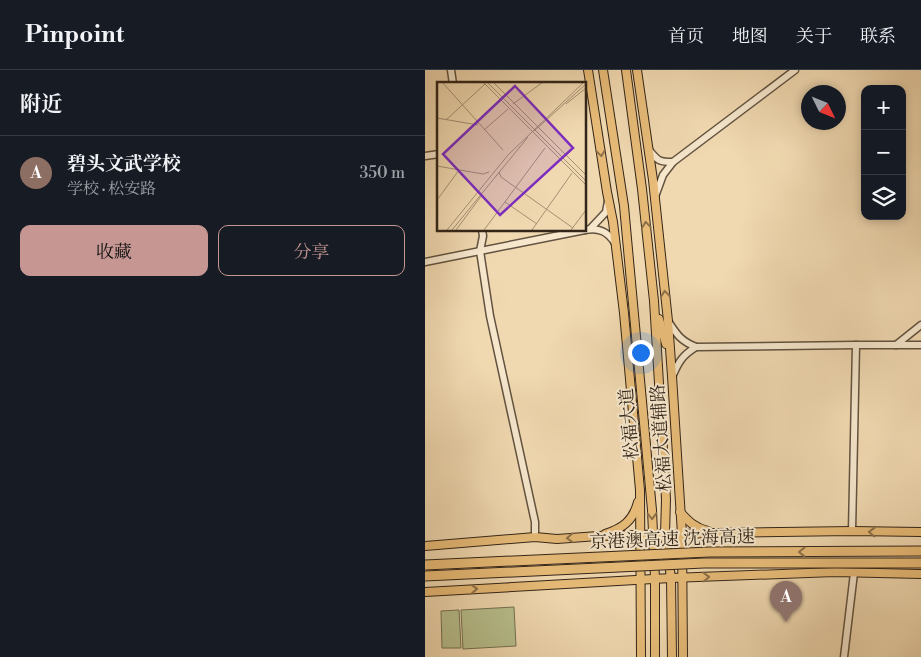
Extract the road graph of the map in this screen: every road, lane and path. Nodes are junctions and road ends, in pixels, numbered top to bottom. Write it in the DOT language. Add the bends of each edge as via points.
graph roads {
  1 [pos="590,70"];
  2 [pos="603,70"];
  3 [pos="626,70"];
  4 [pos="637,70"];
  5 [pos="795,70"];
  6 [pos="785,74"];
  7 [pos="649,150"];
  8 [pos="673,162"];
  9 [pos="655,198"];
  10 [pos="609,200"];
  11 [pos="587,230"];
  12 [pos="482,231"];
  13 [pos="582,231"];
  14 [pos="616,244"];
  15 [pos="480,251"];
  16 [pos="425,262"];
  17 [pos="654,301"];
  18 [pos="623,313"];
  19 [pos="668,321"];
  20 [pos="921,325"];
  21 [pos="637,340"];
  22 [pos="896,344"];
  23 [pos="856,345"];
  24 [pos="921,345"];
  25 [pos="696,347"];
  26 [pos="670,358"];
  27 [pos="672,376"];
  28 [pos="636,378"];
  29 [pos="644,421"];
  30 [pos="635,434"];
  31 [pos="640,490"];
  32 [pos="680,512"];
  33 [pos="851,531"];
  34 [pos="921,532"];
  35 [pos="717,533"];
  36 [pos="682,534"];
  37 [pos="653,535"];
  38 [pos="665,535"];
  39 [pos="598,536"];
  40 [pos="640,536"];
  41 [pos="535,537"];
  42 [pos="425,546"];
  43 [pos="921,551"];
  44 [pos="921,563"];
  45 [pos="425,565"];
  46 [pos="854,573"];
  47 [pos="921,574"];
  48 [pos="425,576"];
  49 [pos="671,578"];
  50 [pos="682,578"];
  51 [pos="655,579"];
  52 [pos="641,580"];
  53 [pos="425,592"];
  54 [pos="683,656"];
  55 [pos="641,657"];
  56 [pos="655,657"];
  57 [pos="672,657"];
  58 [pos="844,657"];
  1 -- 10 [label="main road, 松福大道辅路, one-way"];
  2 -- 21 [label="main road, 松福大道" via="624,206"];
  17 -- 3 [label="main road, 松福大道, one-way"];
  4 -- 7 [label="main road, 松福大道辅路"];
  5 -- 6 [label="street"];
  6 -- 8 [label="street"];
  7 -- 8 [label="street" via="661,162"];
  7 -- 9 [label="main road, 松福大道辅路"];
  8 -- 9 [label="street" via="663,175"];
  19 -- 9 [label="main road, 松福大道辅路, one-way"];
  10 -- 11 [label="street" via="606,212"];
  10 -- 14 [label="main road, 松福大道辅路"];
  11 -- 14 [label="street" via="600,230 610,235"];
  12 -- 15 [label="street"];
  13 -- 15 [label="street"];
  14 -- 18 [label="main road, 松福大道辅路"];
  15 -- 16 [label="street"];
  15 -- 41 [label="street" via="490,316 535,522"];
  17 -- 26 [label="main road"];
  17 -- 38 [label="main road, 松福大道" via="666,499"];
  18 -- 28 [label="main road, 松福大道辅路"];
  18 -- 30 [label="main road, 松福大道辅路"];
  19 -- 25 [label="street" via="685,343"];
  19 -- 26 [label="main road, 松福大道辅路"];
  20 -- 22 [label="street"];
  21 -- 28 [label="main road, 松福大道辅路"];
  21 -- 29 [label="main road, 松福大道"];
  22 -- 23 [label="street"];
  22 -- 24 [label="street"];
  23 -- 25 [label="street"];
  23 -- 33 [label="street"];
  25 -- 27 [label="street" via="679,362"];
  26 -- 27 [label="main road, 松福大道辅路"];
  27 -- 32 [label="main road, 松福大道辅路"];
  28 -- 29 [label="main road, 松福大道辅路"];
  28 -- 30 [label="main road, 松福大道辅路"];
  29 -- 37 [label="main road, 松福大道, one-way"];
  30 -- 31 [label="main road, 松福大道辅路"];
  31 -- 39 [label="main road" via="628,523"];
  31 -- 40 [label="main road, 松福大道辅路"];
  32 -- 35 [label="main road" via="701,530"];
  32 -- 36 [label="main road, 松福大道辅路"];
  34 -- 33 [label="main road, one-way"];
  33 -- 35 [label="main road"];
  35 -- 36 [label="main road"];
  36 -- 38 [label="main road"];
  36 -- 50 [label="main road, 松福大道辅路"];
  37 -- 38 [label="main road"];
  37 -- 40 [label="main road"];
  37 -- 51 [label="main road, 松福大道"];
  38 -- 49 [label="main road, 松福大道"];
  39 -- 40 [label="main road"];
  39 -- 41 [label="main road, one-way"];
  40 -- 52 [label="main road, 松福大道辅路"];
  41 -- 42 [label="main road"];
  43 -- 45 [label="highway, 京港澳高速 沈海高速, one-way, bridge" via="709,552"];
  44 -- 48 [label="highway, 京港澳高速 沈海高速, bridge" via="704,563"];
  46 -- 47 [label="main road"];
  50 -- 46 [label="main road, one-way"];
  46 -- 58 [label="street"];
  49 -- 50 [label="main road"];
  49 -- 51 [label="main road"];
  49 -- 57 [label="main road, 松福大道"];
  50 -- 54 [label="main road, 松福大道辅路"];
  51 -- 52 [label="main road"];
  51 -- 56 [label="main road, 松福大道"];
  53 -- 52 [label="main road, one-way"];
  52 -- 55 [label="main road, 松福大道辅路"];
}
